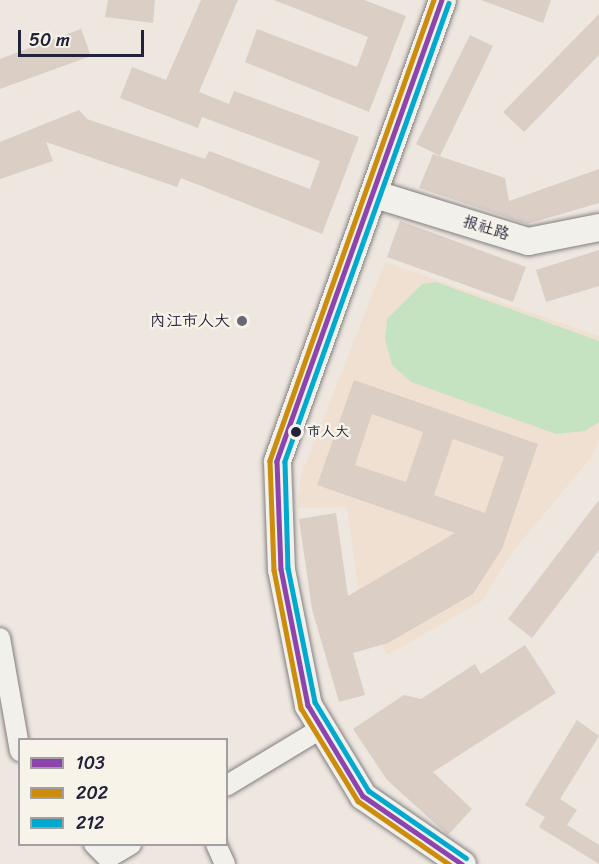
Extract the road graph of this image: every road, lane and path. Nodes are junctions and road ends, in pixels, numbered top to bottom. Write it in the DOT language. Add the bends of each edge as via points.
graph roads {
  1 [pos="442,0"];
  2 [pos="375,194"];
  3 [pos="599,227"];
  4 [pos="0,638"];
  5 [pos="322,728"];
  6 [pos="18,740"];
  7 [pos="228,785"];
  8 [pos="96,846"];
  9 [pos="128,846"];
  10 [pos="217,846"];
  11 [pos="225,864"];
  12 [pos="462,864"];
  1 -- 2 [label="street"];
  2 -- 3 [label="street, 报社路" via="528,241"];
  2 -- 5 [label="street" via="318,336 277,461 281,568 308,705"];
  4 -- 6 [label="street"];
  5 -- 7 [label="street"];
  5 -- 12 [label="street" via="363,796"];
  8 -- 9 [label="street" via="108,858"];
  10 -- 11 [label="street"];
}
